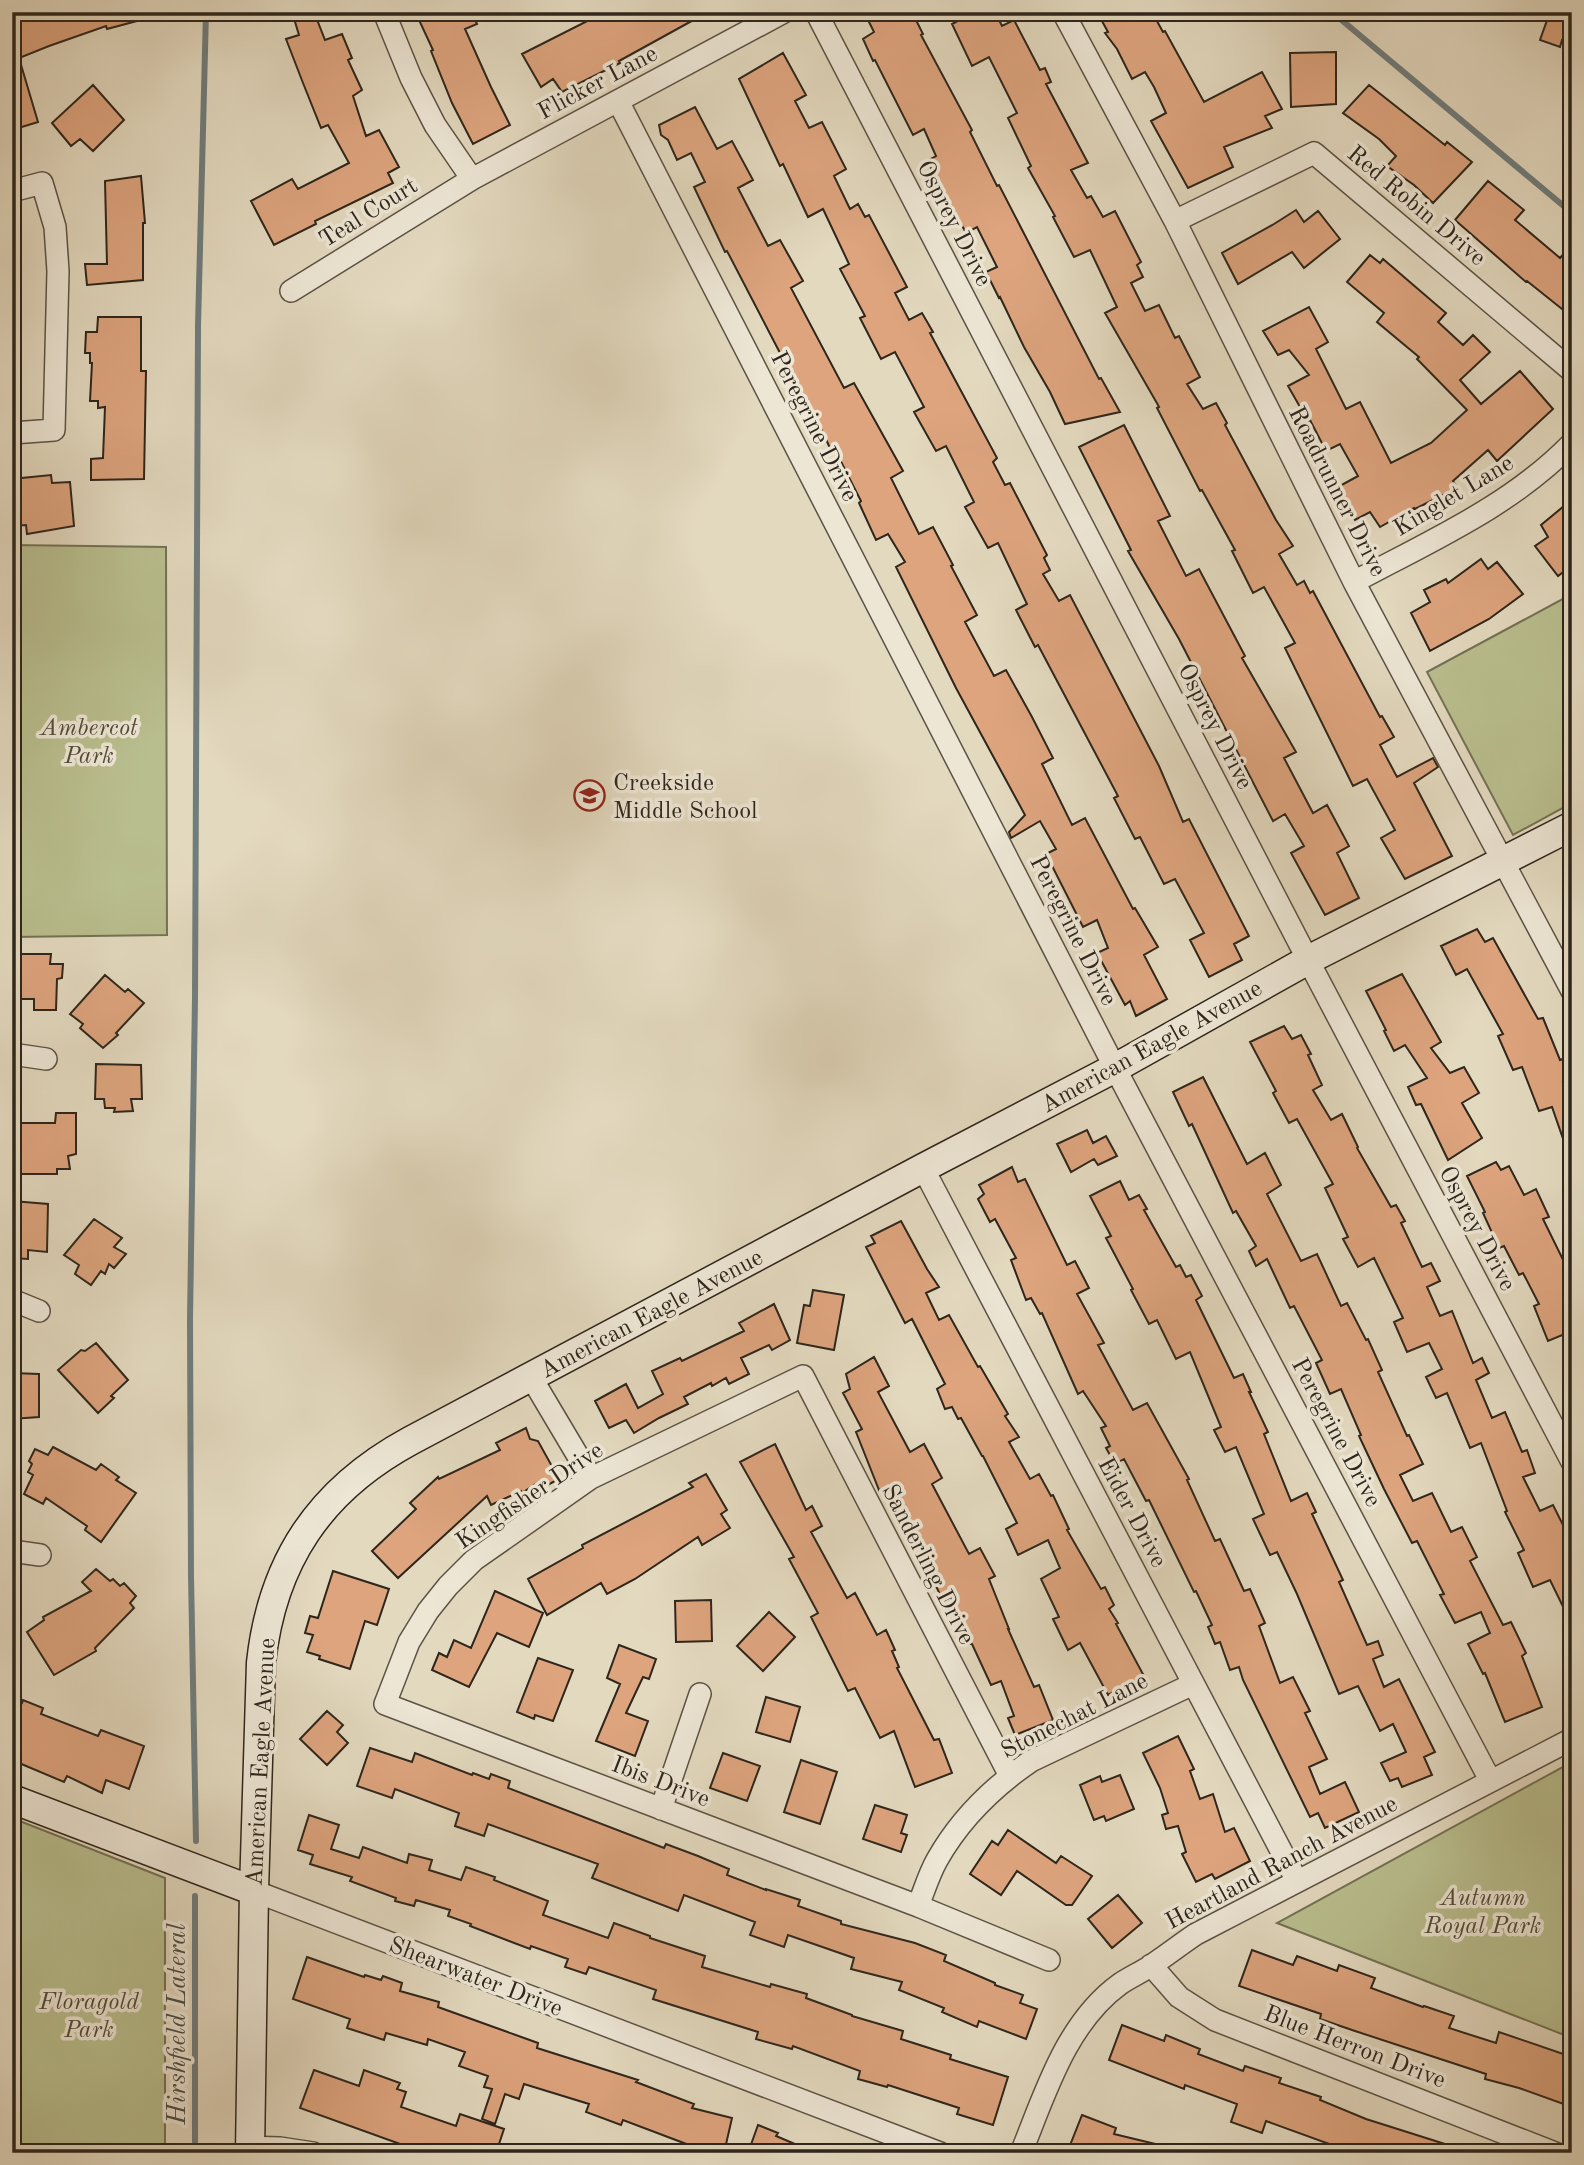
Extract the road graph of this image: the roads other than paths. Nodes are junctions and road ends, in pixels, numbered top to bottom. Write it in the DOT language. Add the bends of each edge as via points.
graph roads {
  1 [pos="384,12"];
  2 [pos="784,12"];
  3 [pos="816,12"];
  4 [pos="1063,12"];
  5 [pos="618,101"];
  6 [pos="472,179"];
  7 [pos="12,191"];
  8 [pos="1174,221"];
  9 [pos="291,290"];
  10 [pos="1572,371"];
  11 [pos="12,432"];
  12 [pos="1572,443"];
  13 [pos="1354,582"];
  14 [pos="1572,826"];
  15 [pos="1504,861"];
  16 [pos="1308,960"];
  17 [pos="1572,990"];
  18 [pos="12,1054"];
  19 [pos="46,1059"];
  20 [pos="1115,1068"];
  21 [pos="923,1168"];
  22 [pos="12,1300"];
  23 [pos="39,1311"];
  24 [pos="803,1376"];
  25 [pos="531,1377"];
  26 [pos="1572,1462"];
  27 [pos="591,1478"];
  28 [pos="12,1551"];
  29 [pos="40,1555"];
  30 [pos="1193,1684"];
  31 [pos="700,1694"];
  32 [pos="385,1704"];
  33 [pos="1572,1739"];
  34 [pos="1010,1776"];
  35 [pos="1490,1780"];
  36 [pos="12,1799"];
  37 [pos="661,1809"];
  38 [pos="1297,1881"];
  39 [pos="254,1891"];
  40 [pos="918,1906"];
  41 [pos="1049,1960"];
  42 [pos="1151,1965"];
  43 [pos="250,2150"];
  44 [pos="313,2153"];
  45 [pos="940,2153"];
  46 [pos="1021,2153"];
  47 [pos="1555,2153"];
  1 -- 6 [label="street" via="435,125"];
  2 -- 5 [label="street, Flicker Lane"];
  3 -- 16 [label="street, Osprey Drive"];
  4 -- 8 [label="street, Roadrunner Drive"];
  5 -- 6 [label="street, Flicker Lane"];
  5 -- 20 [label="street, Peregrine Drive"];
  6 -- 9 [label="street, Teal Court"];
  7 -- 11 [label="street" via="42,183 55,227 58,271 54,430"];
  8 -- 10 [label="street, Red Robin Drive" via="1314,153"];
  8 -- 13 [label="street, Roadrunner Drive"];
  12 -- 13 [label="street, Kinglet Lane" via="1505,500"];
  13 -- 15 [label="street, Roadrunner Drive"];
  14 -- 15 [label="street, American Eagle Avenue"];
  15 -- 16 [label="street, American Eagle Avenue"];
  15 -- 17 [label="street, Roadrunner Drive"];
  16 -- 20 [label="street, American Eagle Avenue"];
  16 -- 26 [label="street, Osprey Drive"];
  18 -- 19 [label="street"];
  20 -- 21 [label="street, American Eagle Avenue"];
  20 -- 35 [label="street, Peregrine Drive"];
  21 -- 25 [label="street, American Eagle Avenue"];
  21 -- 30 [label="street, Eider Drive"];
  22 -- 23 [label="street"];
  24 -- 27 [label="street, Kingfisher Drive"];
  24 -- 34 [label="street, Sanderling Drive"];
  25 -- 27 [label="street"];
  25 -- 39 [label="street, American Eagle Avenue" via="364,1469 326,1506 295,1549 275,1594 263,1640"];
  27 -- 32 [label="street, Kingfisher Drive" via="484,1553 448,1586 409,1642"];
  28 -- 29 [label="street"];
  30 -- 34 [label="street, Stonechat Lane" via="1031,1761"];
  30 -- 38 [label="street, Eider Drive"];
  31 -- 37 [label="street"];
  32 -- 37 [label="street, Ibis Drive"];
  33 -- 35 [label="street, Heartland Ranch Avenue"];
  34 -- 40 [label="street, Stonechat Lane" via="955,1831"];
  35 -- 38 [label="street, Heartland Ranch Avenue"];
  36 -- 39 [label="street, Shearwater Drive"];
  37 -- 40 [label="street, Ibis Drive"];
  38 -- 42 [label="street, Heartland Ranch Avenue" via="1196,1934"];
  39 -- 43 [label="street, American Eagle Avenue"];
  39 -- 45 [label="street, Shearwater Drive"];
  40 -- 41 [label="street, Ibis Drive"];
  42 -- 46 [label="street, Heartland Ranch Avenue" via="1119,1985 1073,2036"];
  42 -- 47 [label="street, Blue Herron Drive" via="1179,1997 1215,2020"];
  43 -- 44 [label="street"];
}
